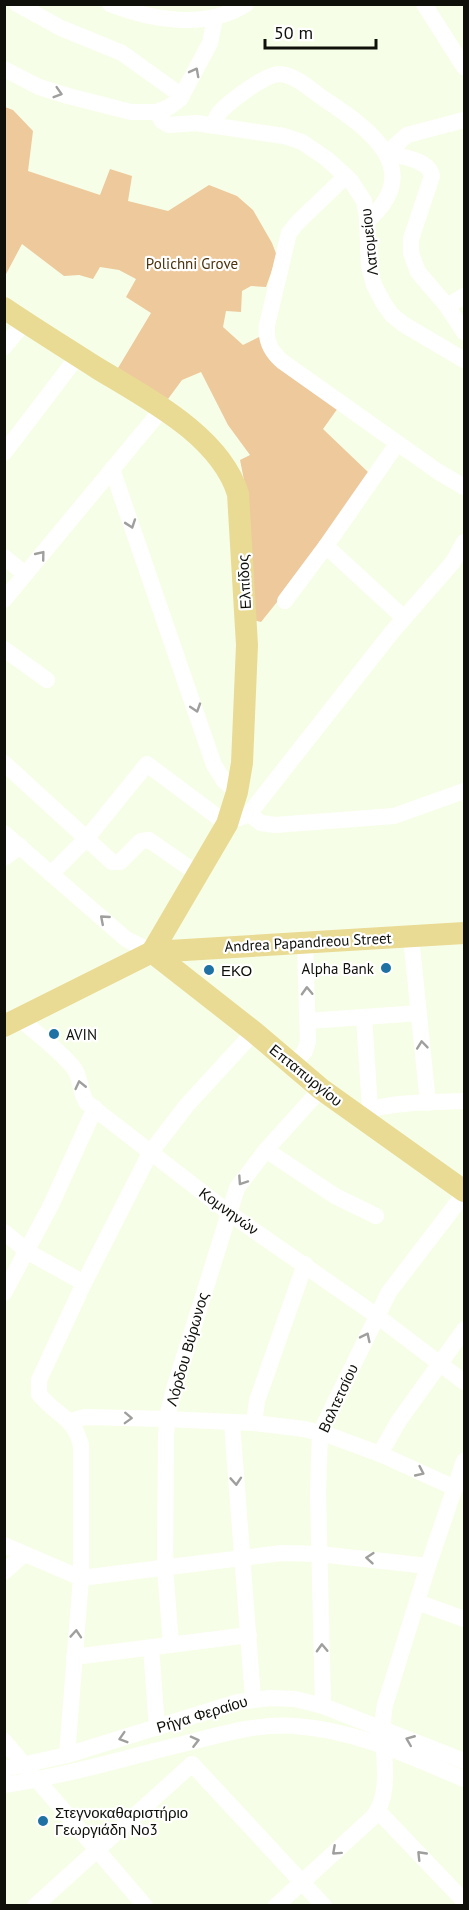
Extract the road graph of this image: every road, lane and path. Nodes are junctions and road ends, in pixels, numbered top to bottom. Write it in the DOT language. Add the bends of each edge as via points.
graph roads {
  1 [pos="17,4"];
  2 [pos="110,4"];
  3 [pos="246,4"];
  4 [pos="424,4"];
  5 [pos="215,18"];
  6 [pos="465,67"];
  7 [pos="4,69"];
  8 [pos="179,99"];
  9 [pos="157,112"];
  10 [pos="465,120"];
  11 [pos="195,123"];
  12 [pos="213,126"];
  13 [pos="387,153"];
  14 [pos="346,176"];
  15 [pos="368,221"];
  16 [pos="465,296"];
  17 [pos="447,306"];
  18 [pos="4,308"];
  19 [pos="25,322"];
  20 [pos="465,332"];
  21 [pos="4,347"];
  22 [pos="78,356"];
  23 [pos="465,360"];
  24 [pos="163,408"];
  25 [pos="397,444"];
  26 [pos="4,453"];
  27 [pos="112,469"];
  28 [pos="465,487"];
  29 [pos="465,542"];
  30 [pos="326,546"];
  31 [pos="4,557"];
  32 [pos="460,561"];
  33 [pos="25,574"];
  34 [pos="4,600"];
  35 [pos="285,601"];
  36 [pos="404,618"];
  37 [pos="4,649"];
  38 [pos="47,680"];
  39 [pos="4,763"];
  40 [pos="237,792"];
  41 [pos="465,792"];
  42 [pos="235,819"];
  43 [pos="4,833"];
  44 [pos="87,838"];
  45 [pos="20,846"];
  46 [pos="4,858"];
  47 [pos="51,874"];
  48 [pos="198,874"];
  49 [pos="465,933"];
  50 [pos="411,937"];
  51 [pos="305,944"];
  52 [pos="152,952"];
  53 [pos="419,1013"];
  54 [pos="364,1017"];
  55 [pos="308,1021"];
  56 [pos="12,1022"];
  57 [pos="254,1032"];
  58 [pos="293,1065"];
  59 [pos="321,1089"];
  60 [pos="465,1101"];
  61 [pos="428,1103"];
  62 [pos="94,1108"];
  63 [pos="365,1113"];
  64 [pos="266,1150"];
  65 [pos="150,1153"];
  66 [pos="465,1193"];
  67 [pos="229,1212"];
  68 [pos="376,1216"];
  69 [pos="4,1232"];
  70 [pos="28,1252"];
  71 [pos="305,1264"];
  72 [pos="84,1283"];
  73 [pos="4,1293"];
  74 [pos="377,1316"];
  75 [pos="465,1330"];
  76 [pos="440,1364"];
  77 [pos="465,1382"];
  78 [pos="167,1419"];
  79 [pos="70,1421"];
  80 [pos="232,1423"];
  81 [pos="254,1423"];
  82 [pos="320,1433"];
  83 [pos="380,1454"];
  84 [pos="465,1461"];
  85 [pos="454,1488"];
  86 [pos="4,1545"];
  87 [pos="24,1554"];
  88 [pos="319,1554"];
  89 [pos="243,1558"];
  90 [pos="428,1566"];
  91 [pos="165,1567"];
  92 [pos="4,1572"];
  93 [pos="81,1578"];
  94 [pos="417,1602"];
  95 [pos="465,1619"];
  96 [pos="249,1635"];
  97 [pos="171,1645"];
  98 [pos="151,1647"];
  99 [pos="75,1657"];
  100 [pos="253,1698"];
  101 [pos="323,1706"];
  102 [pos="158,1728"];
  103 [pos="383,1737"];
  104 [pos="4,1742"];
  105 [pos="67,1755"];
  106 [pos="465,1761"];
  107 [pos="24,1766"];
  108 [pos="4,1768"];
  109 [pos="36,1779"];
  110 [pos="465,1779"];
  111 [pos="4,1785"];
  112 [pos="378,1811"];
  113 [pos="96,1850"];
  114 [pos="302,1882"];
  115 [pos="463,1898"];
  116 [pos="35,1905"];
  117 [pos="145,1905"];
  118 [pos="276,1905"];
  119 [pos="324,1905"];
  120 [pos="446,1905"];
  1 -- 8 [label="street" via="61,28 122,53"];
  2 -- 5 [label="street" via="152,18"];
  3 -- 5 [label="street"];
  4 -- 6 [label="street"];
  8 -- 5 [label="street, one-way" via="210,43"];
  7 -- 9 [label="street, Λατομείου, one-way" via="68,96 131,112"];
  8 -- 9 [label="street"];
  8 -- 11 [label="street"];
  9 -- 11 [label="street, Λατομείου" via="169,125"];
  10 -- 13 [label="street" via="407,135"];
  11 -- 12 [label="street, Λατομείου"];
  12 -- 13 [label="street" via="219,114 257,83 280,74 369,130"];
  12 -- 14 [label="street, Λατομείου" via="294,139 318,152"];
  13 -- 15 [label="street" via="392,187 383,206"];
  13 -- 17 [label="street" via="426,165 432,172 410,248 418,272"];
  14 -- 15 [label="street, Λατομείου" via="364,201"];
  14 -- 25 [label="street" via="289,233 266,336 283,362"];
  15 -- 23 [label="street, Λατομείου" via="369,266 384,304 404,324"];
  16 -- 17 [label="street"];
  17 -- 20 [label="street"];
  18 -- 19 [label="main road, Ελπίδος"];
  19 -- 21 [label="street"];
  19 -- 22 [label="main road, Ελπίδος"];
  22 -- 24 [label="main road, Ελπίδος"];
  22 -- 26 [label="street"];
  24 -- 27 [label="street"];
  24 -- 40 [label="main road, Ελπίδος" via="219,458 239,496 247,645 242,763"];
  25 -- 28 [label="street"];
  25 -- 30 [label="street"];
  33 -- 27 [label="street, one-way"];
  27 -- 40 [label="street, one-way" via="214,765"];
  29 -- 32 [label="street"];
  30 -- 35 [label="street"];
  30 -- 36 [label="street"];
  31 -- 33 [label="street"];
  32 -- 36 [label="street"];
  33 -- 34 [label="street"];
  36 -- 42 [label="street"];
  37 -- 38 [label="street"];
  39 -- 44 [label="street"];
  40 -- 42 [label="main road, Ελπίδος"];
  41 -- 42 [label="street" via="384,817 274,825"];
  42 -- 44 [label="street" via="147,764"];
  42 -- 48 [label="main road, Ελπίδος"];
  43 -- 45 [label="street"];
  44 -- 47 [label="street"];
  44 -- 48 [label="street" via="116,863 141,841 149,840"];
  45 -- 46 [label="street"];
  45 -- 47 [label="street"];
  52 -- 47 [label="street, one-way" via="126,939"];
  48 -- 52 [label="main road, Ελπίδος"];
  49 -- 50 [label="main road, Andrea Papandreou Street"];
  50 -- 51 [label="main road, Andrea Papandreou Street"];
  50 -- 53 [label="street"];
  51 -- 52 [label="main road, Andrea Papandreou Street"];
  55 -- 51 [label="street, one-way"];
  52 -- 56 [label="main road"];
  52 -- 57 [label="main road, Επταπυργίου"];
  53 -- 54 [label="street"];
  61 -- 53 [label="street, one-way"];
  54 -- 55 [label="street"];
  54 -- 63 [label="street"];
  55 -- 58 [label="street" via="306,1048"];
  62 -- 56 [label="street, Κομνηνών, one-way" via="83,1097 73,1067"];
  57 -- 58 [label="main road, Επταπυργίου"];
  57 -- 65 [label="street" via="186,1105"];
  58 -- 59 [label="main road, Επταπυργίου"];
  59 -- 63 [label="main road, Επταπυργίου"];
  59 -- 64 [label="street, Λόρδου Βύρωνος"];
  60 -- 61 [label="street"];
  61 -- 63 [label="street" via="384,1106"];
  62 -- 65 [label="street, Κομνηνών"];
  62 -- 70 [label="street"];
  63 -- 66 [label="main road, Επταπυργίου"];
  64 -- 67 [label="street, Λόρδου Βύρωνος, one-way" via="239,1184"];
  64 -- 68 [label="street" via="335,1196"];
  65 -- 67 [label="street, Κομνηνών"];
  65 -- 72 [label="street"];
  66 -- 74 [label="street, Βαλτετσίου" via="389,1292"];
  67 -- 71 [label="street, Κομνηνών"];
  67 -- 78 [label="street, Λόρδου Βύρωνος"];
  69 -- 70 [label="street"];
  70 -- 72 [label="street"];
  70 -- 73 [label="street"];
  71 -- 74 [label="street, Κομνηνών"];
  71 -- 81 [label="street" via="257,1401"];
  72 -- 79 [label="street" via="39,1380 39,1394"];
  74 -- 76 [label="street, Κομνηνών"];
  82 -- 74 [label="street, Βαλτετσίου, one-way"];
  75 -- 76 [label="street"];
  76 -- 77 [label="street, Κομνηνών"];
  76 -- 83 [label="street"];
  79 -- 78 [label="street, one-way" via="85,1417"];
  78 -- 80 [label="street"];
  78 -- 91 [label="street, Λόρδου Βύρωνος"];
  79 -- 93 [label="street" via="81,1446"];
  80 -- 81 [label="street"];
  80 -- 89 [label="street, one-way"];
  81 -- 82 [label="street"];
  82 -- 83 [label="street"];
  82 -- 88 [label="street, Βαλτετσίου"];
  83 -- 85 [label="street, one-way"];
  84 -- 85 [label="street"];
  85 -- 90 [label="street"];
  86 -- 87 [label="street"];
  87 -- 92 [label="street"];
  87 -- 93 [label="street"];
  88 -- 89 [label="street"];
  90 -- 88 [label="street, one-way"];
  101 -- 88 [label="street, Βαλτετσίου, one-way"];
  89 -- 91 [label="street"];
  89 -- 96 [label="street"];
  90 -- 94 [label="street"];
  91 -- 93 [label="street"];
  91 -- 97 [label="street, Λόρδου Βύρωνος"];
  99 -- 93 [label="street, one-way"];
  94 -- 95 [label="street"];
  94 -- 103 [label="street" via="385,1705"];
  96 -- 97 [label="street"];
  96 -- 100 [label="street"];
  97 -- 98 [label="street"];
  98 -- 99 [label="street"];
  98 -- 102 [label="street"];
  99 -- 105 [label="street"];
  100 -- 101 [label="street, Ρήγα Φεραίου" via="282,1698"];
  100 -- 102 [label="street, Ρήγα Φεραίου"];
  101 -- 103 [label="street, Ρήγα Φεραίου"];
  102 -- 105 [label="street, Ρήγα Φεραίου, one-way"];
  106 -- 103 [label="street, Ρήγα Φεραίου, one-way"];
  109 -- 103 [label="street, Ρήγα Φεραίου, one-way" via="268,1726"];
  103 -- 110 [label="street, Ρήγα Φεραίου"];
  103 -- 112 [label="street" via="383,1791"];
  104 -- 107 [label="street"];
  105 -- 107 [label="street, Ρήγα Φεραίου"];
  107 -- 108 [label="street, Ρήγα Φεραίου"];
  107 -- 109 [label="street"];
  109 -- 111 [label="street, Ρήγα Φεραίου"];
  109 -- 113 [label="street"];
  112 -- 114 [label="street, one-way"];
  115 -- 112 [label="street, one-way"];
  113 -- 114 [label="street" via="192,1764"];
  113 -- 116 [label="street"];
  113 -- 117 [label="street"];
  114 -- 118 [label="street"];
  114 -- 119 [label="street"];
  115 -- 120 [label="street"];
}
